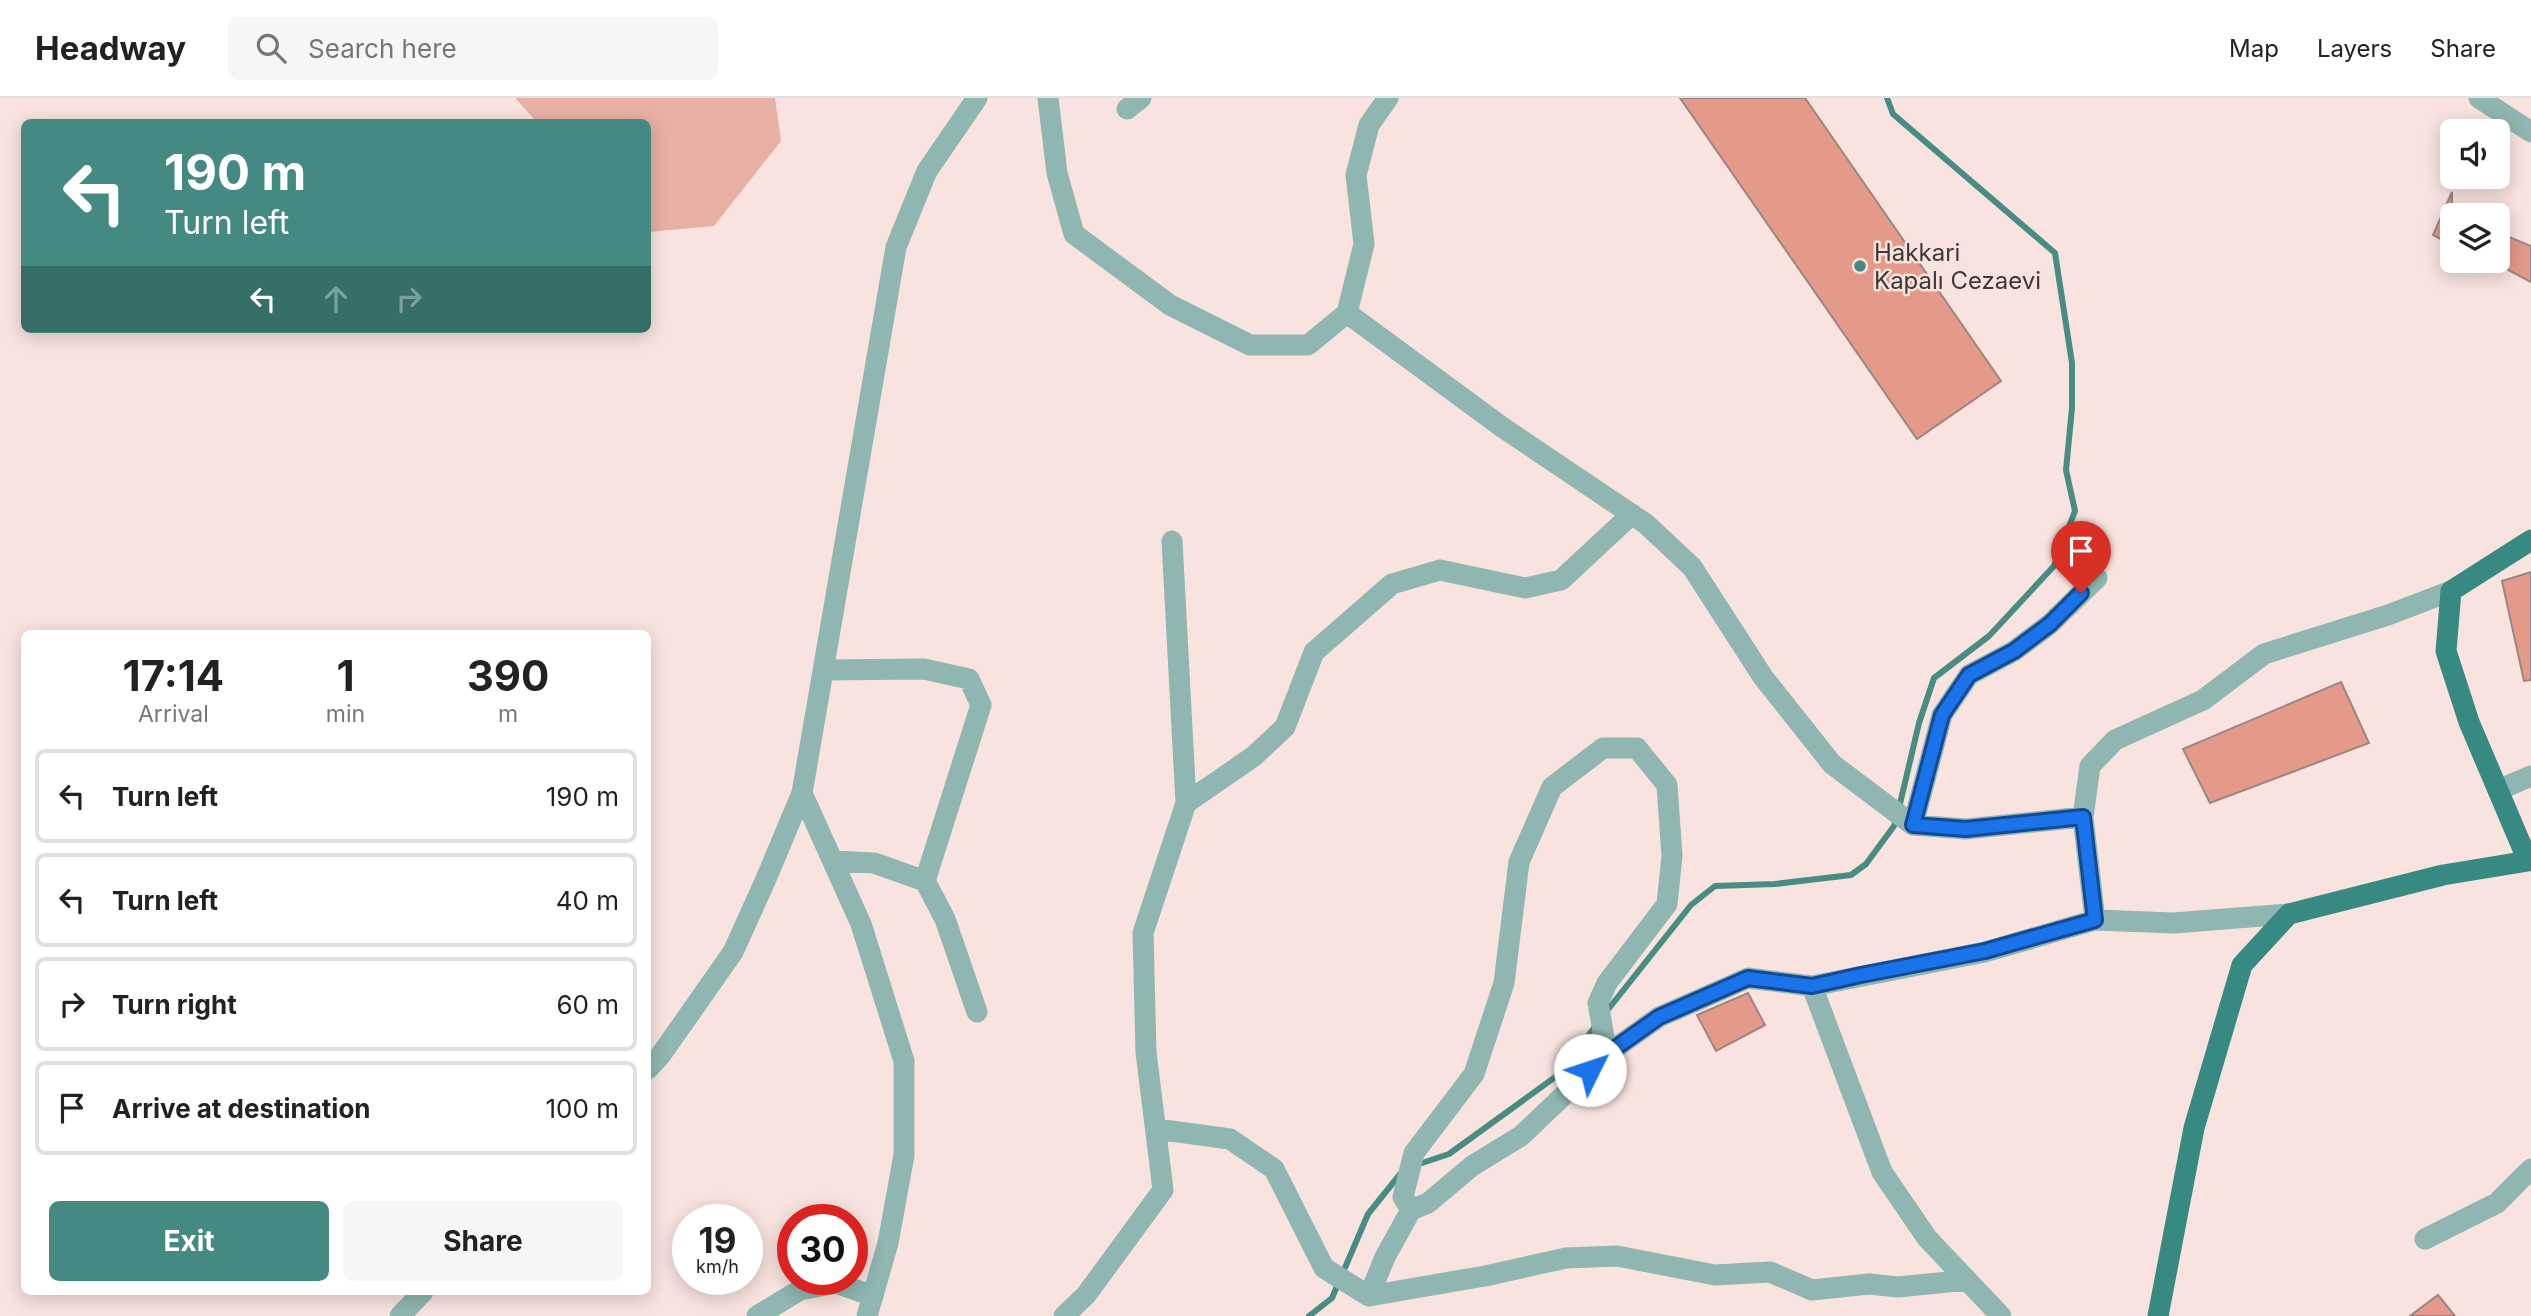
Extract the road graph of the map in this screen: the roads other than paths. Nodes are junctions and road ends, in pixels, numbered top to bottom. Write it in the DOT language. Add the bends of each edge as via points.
graph roads {
  1 [pos="977,98"];
  2 [pos="1048,98"];
  3 [pos="1388,98"];
  4 [pos="2479,98"];
  5 [pos="2531,132"];
  6 [pos="1347,313"];
  7 [pos="1632,514"];
  8 [pos="2531,540"];
  9 [pos="1172,541"];
  10 [pos="2097,578"];
  11 [pos="2451,591"];
  12 [pos="824,670"];
  13 [pos="2531,776"];
  14 [pos="2498,790"];
  15 [pos="802,793"];
  16 [pos="1186,803"];
  17 [pos="2083,817"];
  18 [pos="1913,825"];
  19 [pos="833,861"];
  20 [pos="2530,863"];
  21 [pos="925,881"];
  22 [pos="2289,914"];
  23 [pos="2095,920"];
  24 [pos="1812,986"];
  25 [pos="977,1012"];
  26 [pos="1607,1054"];
  27 [pos="651,1066"];
  28 [pos="1156,1129"];
  29 [pos="2531,1169"];
  30 [pos="1411,1210"];
  31 [pos="2425,1239"];
  32 [pos="1967,1280"];
  33 [pos="420,1295"];
  34 [pos="1369,1296"];
  35 [pos="870,1306"];
  36 [pos="400,1316"];
  37 [pos="757,1316"];
  38 [pos="1064,1316"];
  39 [pos="2001,1316"];
  40 [pos="2158,1316"];
  1 -- 12 [label="street" via="926,171 896,247"];
  2 -- 6 [label="street" via="1057,173 1074,234 1170,305 1250,345 1308,345"];
  3 -- 6 [label="street" via="1369,125 1356,175 1364,244"];
  4 -- 5 [label="street"];
  6 -- 7 [label="street" via="1502,427"];
  7 -- 16 [label="street" via="1561,580 1525,588 1440,570 1392,584 1314,652 1285,727 1254,756"];
  7 -- 18 [label="street" via="1692,567 1763,677 1832,764"];
  8 -- 11 [label="main road"];
  9 -- 16 [label="street"];
  10 -- 18 [label="street" via="2014,651 1969,675 1942,715"];
  11 -- 14 [label="main road" via="2446,651"];
  11 -- 17 [label="street" via="2263,654 2203,700 2115,740 2090,766"];
  12 -- 15 [label="street"];
  12 -- 21 [label="street" via="924,669 969,679 981,705"];
  13 -- 14 [label="street"];
  14 -- 20 [label="main road"];
  15 -- 19 [label="street"];
  15 -- 27 [label="street" via="733,951"];
  16 -- 28 [label="street" via="1143,933 1146,1052"];
  17 -- 18 [label="street" via="1966,829"];
  17 -- 23 [label="street"];
  19 -- 21 [label="street" via="874,863"];
  19 -- 35 [label="street" via="861,924 904,1061 904,1155 888,1243"];
  20 -- 22 [label="main road" via="2443,875"];
  21 -- 25 [label="street" via="945,919"];
  22 -- 23 [label="street" via="2174,923"];
  22 -- 40 [label="main road" via="2242,965 2194,1128"];
  23 -- 24 [label="street" via="1985,951"];
  24 -- 26 [label="street" via="1748,978 1659,1017"];
  24 -- 32 [label="street" via="1882,1172 1927,1238"];
  26 -- 30 [label="street" via="1521,1136 1472,1166 1428,1203"];
  26 -- 30 [label="street" via="1598,1003 1607,983 1667,904 1672,856 1667,785 1637,748 1603,748 1552,787 1519,862 1504,983 1474,1074 1414,1153 1403,1197"];
  28 -- 34 [label="street" via="1230,1139 1274,1170 1324,1268"];
  28 -- 38 [label="street" via="1163,1190 1086,1295"];
  29 -- 31 [label="street" via="2497,1203"];
  30 -- 34 [label="street"];
  32 -- 34 [label="street" via="1812,1290 1770,1272 1715,1275 1617,1256 1566,1258"];
  32 -- 39 [label="street"];
  33 -- 36 [label="street"];
  35 -- 37 [label="street" via="836,1283 800,1290"];
}
